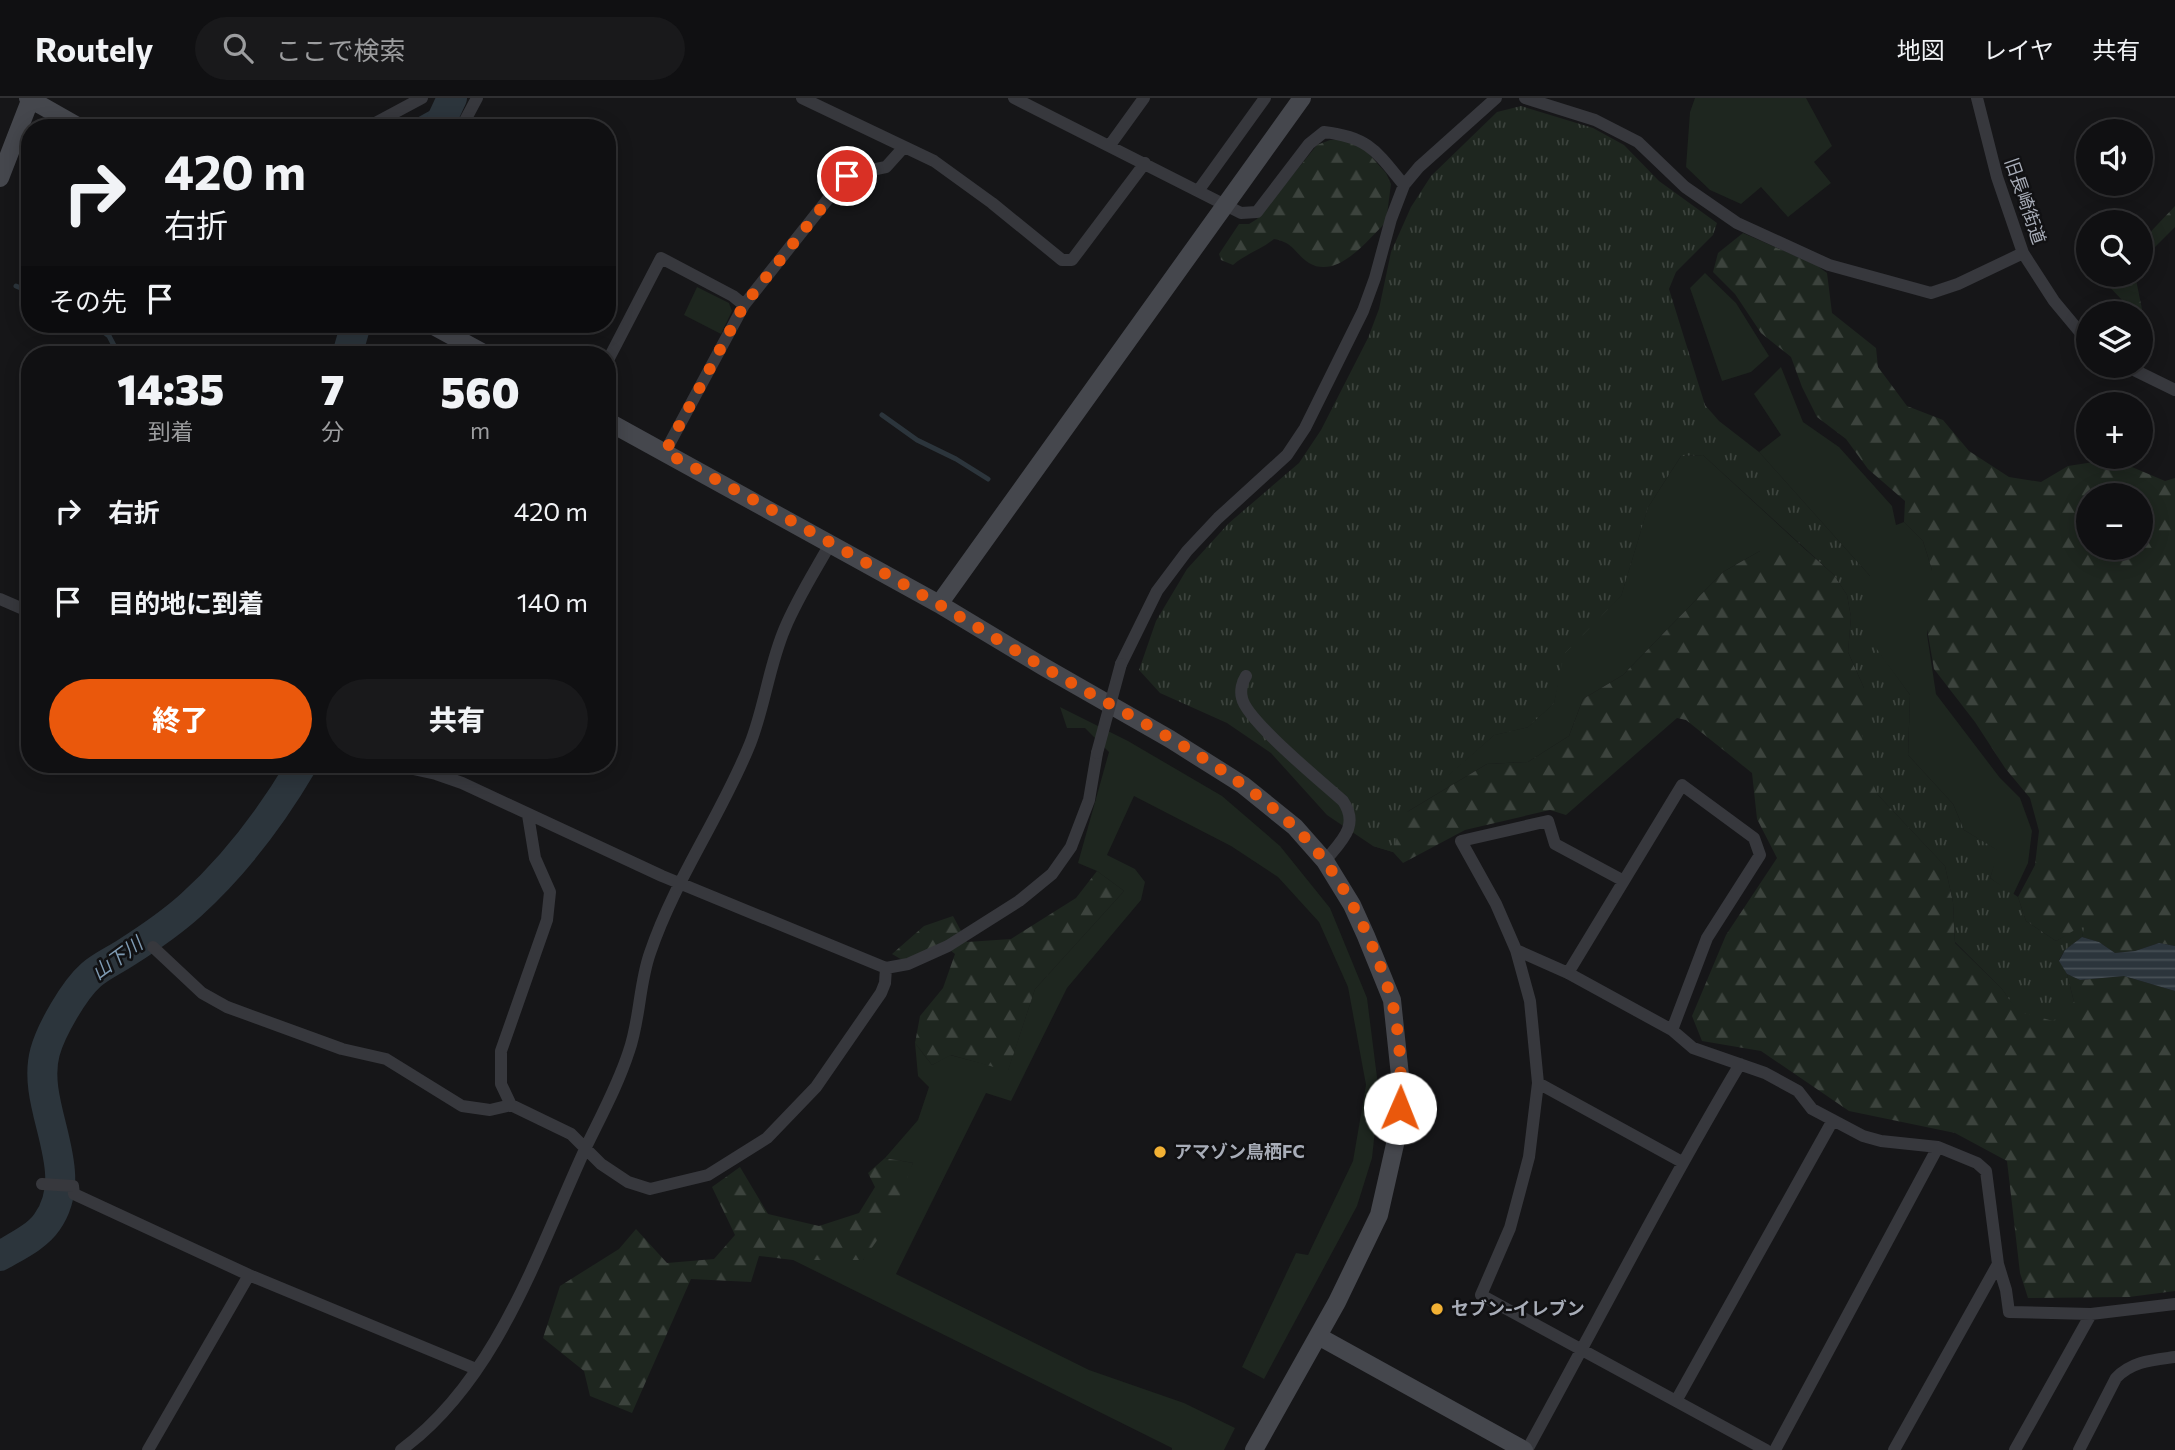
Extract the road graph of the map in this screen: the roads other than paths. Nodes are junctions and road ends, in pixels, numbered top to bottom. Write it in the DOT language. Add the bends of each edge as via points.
graph roads {
  1 [pos="30,98"];
  2 [pos="422,98"];
  3 [pos="477,98"];
  4 [pos="802,98"];
  5 [pos="1144,98"];
  6 [pos="1265,98"];
  7 [pos="1302,98"];
  8 [pos="1496,98"];
  9 [pos="1525,98"];
  10 [pos="1977,98"];
  11 [pos="1022,100"];
  12 [pos="22,119"];
  13 [pos="66,119"];
  14 [pos="383,119"];
  15 [pos="466,119"];
  16 [pos="21,122"];
  17 [pos="1110,145"];
  18 [pos="904,147"];
  19 [pos="1145,163"];
  20 [pos="0,178"];
  21 [pos="1404,185"];
  22 [pos="1198,191"];
  23 [pos="1226,205"];
  24 [pos="2023,253"];
  25 [pos="744,305"];
  26 [pos="2076,327"];
  27 [pos="447,333"];
  28 [pos="471,346"];
  29 [pos="615,346"];
  30 [pos="2150,378"];
  31 [pos="2175,390"];
  32 [pos="616,426"];
  33 [pos="665,452"];
  34 [pos="830,544"];
  35 [pos="0,598"];
  36 [pos="939,604"];
  37 [pos="21,608"];
  38 [pos="1245,676"];
  39 [pos="431,773"];
  40 [pos="528,815"];
  41 [pos="1325,861"];
  42 [pos="1622,880"];
  43 [pos="679,882"];
  44 [pos="153,947"];
  45 [pos="1516,950"];
  46 [pos="886,968"];
  47 [pos="1568,974"];
  48 [pos="1672,1030"];
  49 [pos="1740,1064"];
  50 [pos="1538,1083"];
  51 [pos="512,1105"];
  52 [pos="1833,1120"];
  53 [pos="586,1147"];
  54 [pos="1938,1147"];
  55 [pos="1682,1162"];
  56 [pos="44,1184"];
  57 [pos="1998,1264"];
  58 [pos="249,1275"];
  59 [pos="2175,1304"];
  60 [pos="2091,1314"];
  61 [pos="1318,1336"];
  62 [pos="1584,1349"];
  63 [pos="2175,1357"];
  64 [pos="476,1369"];
  65 [pos="1676,1401"];
  66 [pos="148,1450"];
  67 [pos="401,1450"];
  68 [pos="1254,1450"];
  69 [pos="1526,1450"];
  70 [pos="1766,1450"];
  71 [pos="1775,1450"];
  72 [pos="1894,1450"];
  73 [pos="2015,1450"];
  74 [pos="2078,1450"];
  1 -- 12 [label="street"];
  1 -- 13 [label="street"];
  2 -- 14 [label="street"];
  3 -- 15 [label="street"];
  4 -- 18 [label="street"];
  5 -- 17 [label="street"];
  6 -- 22 [label="street"];
  7 -- 23 [label="street"];
  8 -- 21 [label="street"];
  9 -- 24 [label="street" via="1595,120 1638,142 1685,187 1737,223 1829,265 1931,293"];
  10 -- 24 [label="street, 旧長崎街道"];
  11 -- 17 [label="street"];
  16 -- 20 [label="street"];
  17 -- 19 [label="street"];
  18 -- 19 [label="street" via="934,161 1062,260 1072,260"];
  18 -- 25 [label="street" via="886,167 847,176"];
  19 -- 22 [label="street"];
  21 -- 23 [label="street" via="1363,141 1324,132 1309,144 1257,212 1241,213"];
  21 -- 46 [label="street, bridge" via="1363,311 1306,428 1287,455 1187,551 1157,591 1121,664 1089,800 1071,847 1052,874 1019,901 948,946 908,964"];
  22 -- 23 [label="street"];
  23 -- 36 [label="street"];
  24 -- 26 [label="street, 旧長崎街道"];
  25 -- 29 [label="street" via="661,258"];
  25 -- 33 [label="street"];
  27 -- 28 [label="street"];
  30 -- 31 [label="street"];
  32 -- 33 [label="street"];
  33 -- 34 [label="street"];
  34 -- 36 [label="street"];
  34 -- 43 [label="street" via="785,627 762,709 738,770"];
  35 -- 37 [label="street"];
  36 -- 41 [label="street" via="1243,785 1295,827"];
  38 -- 41 [label="street" via="1242,699 1254,719 1350,811 1350,826"];
  39 -- 40 [label="street"];
  40 -- 43 [label="street"];
  40 -- 51 [label="street" via="535,858 550,892 547,920 501,1051 501,1084"];
  41 -- 61 [label="street" via="1352,905 1392,1000 1401,1085 1398,1130 1379,1215"];
  42 -- 45 [label="street" via="1555,844 1548,821 1461,841"];
  42 -- 47 [label="street"];
  42 -- 48 [label="street" via="1682,785 1754,838 1760,855 1707,939"];
  43 -- 46 [label="street"];
  43 -- 53 [label="street" via="649,955 630,1049 606,1111"];
  44 -- 51 [label="street" via="202,993 227,1007 342,1049 386,1059 463,1106 490,1110"];
  45 -- 47 [label="street"];
  45 -- 50 [label="street" via="1530,1001"];
  46 -- 53 [label="street" via="881,993 816,1087 767,1138 727,1165 708,1175 650,1189 628,1182"];
  47 -- 48 [label="street"];
  48 -- 49 [label="street" via="1693,1048"];
  49 -- 52 [label="street" via="1798,1091 1812,1109"];
  49 -- 55 [label="street"];
  50 -- 55 [label="street"];
  50 -- 62 [label="street" via="1530,1157 1510,1228 1481,1295"];
  51 -- 53 [label="street" via="571,1134"];
  52 -- 54 [label="street" via="1881,1141"];
  52 -- 65 [label="street"];
  53 -- 64 [label="street" via="559,1213"];
  54 -- 57 [label="street" via="1978,1163 1986,1171"];
  54 -- 71 [label="street"];
  55 -- 62 [label="street"];
  56 -- 58 [label="street" via="74,1186 74,1195"];
  57 -- 60 [label="street" via="2009,1312"];
  57 -- 72 [label="street"];
  58 -- 64 [label="street"];
  58 -- 66 [label="street"];
  59 -- 60 [label="street"];
  60 -- 73 [label="street"];
  61 -- 68 [label="street"];
  61 -- 69 [label="street"];
  62 -- 65 [label="street"];
  62 -- 69 [label="street"];
  63 -- 74 [label="street" via="2123,1370"];
  64 -- 67 [label="street" via="426,1432"];
  65 -- 70 [label="street"];
}
